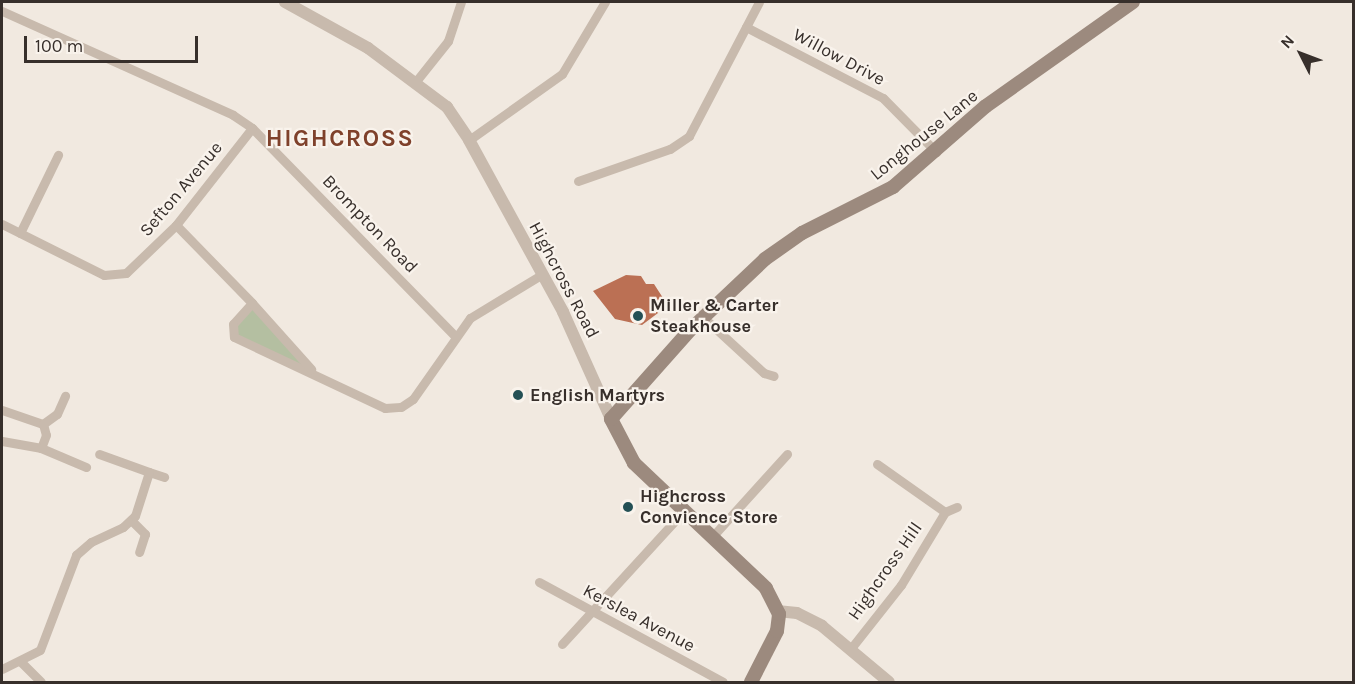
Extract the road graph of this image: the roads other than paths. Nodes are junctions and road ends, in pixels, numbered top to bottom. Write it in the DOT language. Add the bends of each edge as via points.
graph roads {
  1 [pos="285,2"];
  2 [pos="462,2"];
  3 [pos="605,2"];
  4 [pos="759,2"];
  5 [pos="1133,2"];
  6 [pos="2,11"];
  7 [pos="746,27"];
  8 [pos="417,80"];
  9 [pos="252,128"];
  10 [pos="469,140"];
  11 [pos="936,152"];
  12 [pos="58,155"];
  13 [pos="578,181"];
  14 [pos="2,224"];
  15 [pos="176,225"];
  16 [pos="20,233"];
  17 [pos="541,275"];
  18 [pos="252,303"];
  19 [pos="703,318"];
  20 [pos="455,336"];
  21 [pos="313,371"];
  22 [pos="774,376"];
  23 [pos="65,396"];
  24 [pos="2,410"];
  25 [pos="611,419"];
  26 [pos="43,424"];
  27 [pos="2,441"];
  28 [pos="41,448"];
  29 [pos="99,454"];
  30 [pos="787,454"];
  31 [pos="877,464"];
  32 [pos="86,467"];
  33 [pos="149,472"];
  34 [pos="164,477"];
  35 [pos="957,507"];
  36 [pos="684,511"];
  37 [pos="945,512"];
  38 [pos="131,520"];
  39 [pos="712,537"];
  40 [pos="139,552"];
  41 [pos="539,582"];
  42 [pos="777,610"];
  43 [pos="591,611"];
  44 [pos="562,644"];
  45 [pos="852,647"];
  46 [pos="21,662"];
  47 [pos="2,669"];
  48 [pos="41,682"];
  49 [pos="723,682"];
  50 [pos="751,682"];
  51 [pos="889,682"];
  1 -- 8 [label="street, Highcross Road"];
  2 -- 8 [label="street" via="448,41"];
  3 -- 10 [label="street" via="562,74"];
  4 -- 7 [label="street"];
  5 -- 11 [label="main road, Longhouse Lane" via="986,106"];
  6 -- 9 [label="street, Brompton Road" via="233,115"];
  7 -- 11 [label="street, Willow Drive" via="883,98"];
  7 -- 13 [label="street" via="684,141"];
  8 -- 10 [label="street, Highcross Road" via="447,107"];
  9 -- 15 [label="street, Sefton Avenue"];
  9 -- 20 [label="street, Brompton Road"];
  10 -- 17 [label="street, Highcross Road"];
  11 -- 19 [label="main road, Longhouse Lane" via="893,187 782,246"];
  12 -- 16 [label="street"];
  14 -- 16 [label="street, Sefton Avenue"];
  15 -- 16 [label="street, Sefton Avenue" via="126,273 111,276"];
  15 -- 18 [label="street"];
  17 -- 20 [label="street" via="485,306"];
  17 -- 25 [label="street, Highcross Road" via="595,376"];
  18 -- 21 [label="street"];
  18 -- 21 [label="street" via="233,324 234,337"];
  19 -- 22 [label="street" via="765,373"];
  19 -- 25 [label="main road, Longhouse Lane"];
  20 -- 21 [label="street" via="413,399 401,407 385,408"];
  23 -- 26 [label="street" via="57,414"];
  24 -- 26 [label="street"];
  25 -- 36 [label="main road, Highcross Road" via="634,464"];
  26 -- 28 [label="street" via="46,435"];
  27 -- 28 [label="street"];
  28 -- 32 [label="street"];
  29 -- 33 [label="street"];
  30 -- 39 [label="street"];
  31 -- 37 [label="street, Highcross Hill"];
  33 -- 34 [label="street"];
  33 -- 38 [label="street"];
  35 -- 37 [label="street, Highcross Hill"];
  36 -- 39 [label="main road, Highcross Road"];
  36 -- 43 [label="street"];
  37 -- 45 [label="street, Highcross Hill" via="901,585"];
  38 -- 40 [label="street" via="145,534"];
  38 -- 46 [label="street" via="76,555 42,645"];
  39 -- 42 [label="main road, Highcross Road" via="766,588"];
  41 -- 43 [label="street, Kerslea Avenue"];
  42 -- 45 [label="street" via="809,618"];
  42 -- 50 [label="main road" via="773,641"];
  43 -- 44 [label="street"];
  43 -- 49 [label="street, Kerslea Avenue"];
  45 -- 51 [label="street"];
  46 -- 47 [label="street"];
  46 -- 48 [label="street"];
}
